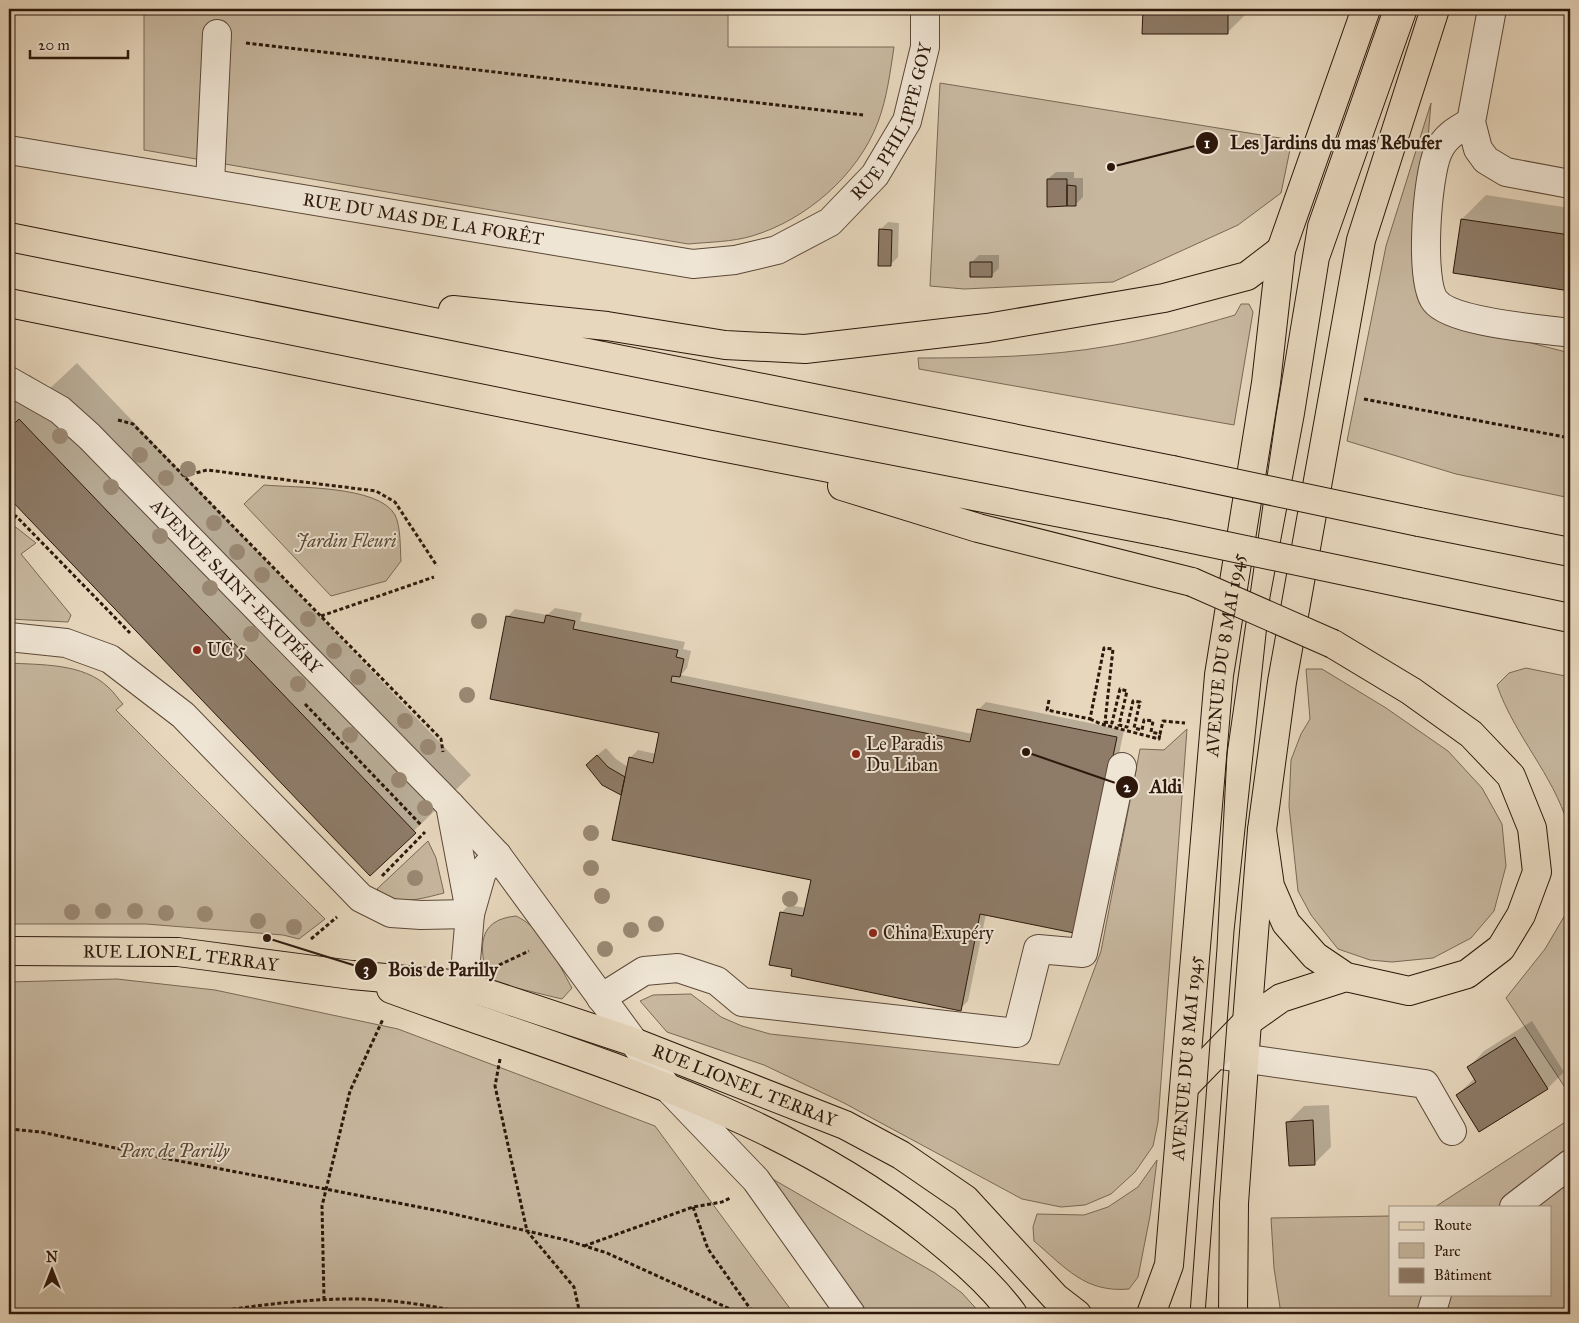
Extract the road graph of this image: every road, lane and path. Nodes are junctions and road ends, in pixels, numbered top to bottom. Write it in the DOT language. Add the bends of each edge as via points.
graph roads {
  1 [pos="925,9"];
  2 [pos="1366,9"];
  3 [pos="1435,9"];
  4 [pos="1492,9"];
  5 [pos="217,37"];
  6 [pos="863,115"];
  7 [pos="1471,122"];
  8 [pos="9,150"];
  9 [pos="210,183"];
  10 [pos="1570,184"];
  11 [pos="830,222"];
  12 [pos="9,237"];
  13 [pos="1281,250"];
  14 [pos="282,292"];
  15 [pos="9,303"];
  16 [pos="1570,333"];
  17 [pos="9,382"];
  18 [pos="1356,398"];
  19 [pos="114,419"];
  20 [pos="1570,438"];
  21 [pos="706,444"];
  22 [pos="184,476"];
  23 [pos="16,516"];
  24 [pos="9,522"];
  25 [pos="1570,552"];
  26 [pos="437,566"];
  27 [pos="434,577"];
  28 [pos="321,616"];
  29 [pos="1570,618"];
  30 [pos="9,638"];
  31 [pos="1049,700"];
  32 [pos="1090,718"];
  33 [pos="1216,724"];
  34 [pos="1160,734"];
  35 [pos="448,757"];
  36 [pos="1122,767"];
  37 [pos="450,804"];
  38 [pos="1262,830"];
  39 [pos="497,855"];
  40 [pos="470,914"];
  41 [pos="9,952"];
  42 [pos="352,975"];
  43 [pos="1346,976"];
  44 [pos="462,985"];
  45 [pos="601,998"];
  46 [pos="462,1014"];
  47 [pos="1246,1022"];
  48 [pos="380,1026"];
  49 [pos="505,1031"];
  50 [pos="632,1041"];
  51 [pos="1216,1054"];
  52 [pos="1244,1058"];
  53 [pos="1186,1085"];
  54 [pos="666,1086"];
  55 [pos="9,1129"];
  56 [pos="1452,1131"];
  57 [pos="1570,1164"];
  58 [pos="756,1180"];
  59 [pos="326,1190"];
  60 [pos="1515,1206"];
  61 [pos="693,1207"];
  62 [pos="527,1231"];
  63 [pos="583,1246"];
  64 [pos="1436,1296"];
  65 [pos="324,1300"];
  66 [pos="200,1314"];
  67 [pos="471,1314"];
  68 [pos="580,1314"];
  69 [pos="741,1314"];
  70 [pos="754,1314"];
  71 [pos="851,1314"];
  72 [pos="1013,1314"];
  73 [pos="1077,1314"];
  74 [pos="1151,1314"];
  75 [pos="1233,1314"];
  76 [pos="1431,1314"];
  1 -- 11 [label="street, RUE PHILIPPE GOY" via="925,48 907,121 875,174"];
  2 -- 13 [label="main road, AVENUE DU 8 MAI 1945"];
  3 -- 38 [label="main road" via="1361,240 1282,682"];
  4 -- 7 [label="street"];
  5 -- 6 [label="path"];
  5 -- 9 [label="street"];
  7 -- 10 [label="street" via="1478,149 1486,160 1506,172"];
  7 -- 16 [label="street" via="1448,136 1437,153 1428,209 1426,276 1435,302 1459,317"];
  8 -- 9 [label="street, RUE DU MAS DE LA FORÊT"];
  9 -- 11 [label="street, RUE DU MAS DE LA FORÊT" via="693,264 735,260 777,250"];
  12 -- 14 [label="main road"];
  13 -- 14 [label="main road" via="1247,276 1164,298 987,328 805,349 725,345 607,326"];
  13 -- 33 [label="main road, AVENUE DU 8 MAI 1945" via="1266,383 1219,675"];
  14 -- 25 [label="main road, bridge"];
  15 -- 21 [label="main road"];
  17 -- 37 [label="street, AVENUE SAINT-EXUPÉRY" via="60,410 89,436"];
  18 -- 20 [label="path"];
  19 -- 22 [label="path" via="133,424"];
  21 -- 29 [label="main road, bridge" via="1164,533"];
  21 -- 43 [label="main road, bridge" via="978,528 1192,582 1332,644 1411,691 1471,734 1511,776 1532,828 1537,872 1521,915 1501,948 1467,974 1409,991"];
  22 -- 26 [label="path" via="207,470 376,491 395,502"];
  22 -- 28 [label="path"];
  23 -- 24 [label="path"];
  27 -- 28 [label="path"];
  28 -- 35 [label="path" via="441,738 442,751"];
  30 -- 40 [label="street" via="66,643 110,659 183,715 361,898 391,913"];
  31 -- 32 [label="path" via="1047,710"];
  32 -- 34 [label="path" via="1101,724 1159,739"];
  32 -- 34 [label="path" via="1104,648 1113,649 1105,722 1112,723 1120,689 1127,691 1119,725 1127,727 1133,701 1140,702 1134,728 1142,730 1144,720 1153,721 1151,732"];
  33 -- 34 [label="path" via="1163,721"];
  33 -- 53 [label="main road, AVENUE DU 8 MAI 1945"];
  36 -- 45 [label="street" via="1083,953 1038,949 1017,1033 742,1002 717,981 678,968 644,970"];
  37 -- 39 [label="street, AVENUE SAINT-EXUPÉRY"];
  37 -- 40 [label="street"];
  38 -- 43 [label="main road" via="1270,886 1286,923 1315,956"];
  38 -- 47 [label="main road"];
  39 -- 40 [label="street" via="482,872"];
  39 -- 45 [label="street, AVENUE SAINT-EXUPÉRY"];
  40 -- 44 [label="street"];
  41 -- 42 [label="main road, RUE LIONEL TERRAY" via="178,952"];
  42 -- 44 [label="main road, RUE LIONEL TERRAY"];
  42 -- 46 [label="main road, RUE LIONEL TERRAY"];
  43 -- 47 [label="main road" via="1281,998"];
  44 -- 46 [label="street"];
  44 -- 50 [label="main road, RUE LIONEL TERRAY"];
  45 -- 50 [label="street, AVENUE SAINT-EXUPÉRY"];
  46 -- 49 [label="main road, RUE LIONEL TERRAY"];
  47 -- 51 [label="main road"];
  47 -- 52 [label="main road"];
  48 -- 59 [label="path" via="350,1091"];
  49 -- 54 [label="main road, RUE LIONEL TERRAY"];
  49 -- 62 [label="path" via="495,1086"];
  50 -- 54 [label="street, AVENUE SAINT-EXUPÉRY"];
  50 -- 73 [label="main road, RUE LIONEL TERRAY" via="846,1125 902,1155 965,1199 1055,1297"];
  51 -- 52 [label="street"];
  51 -- 53 [label="main road"];
  52 -- 56 [label="street" via="1425,1084"];
  52 -- 75 [label="main road" via="1234,1203"];
  53 -- 74 [label="main road, AVENUE DU 8 MAI 1945" via="1169,1265"];
  54 -- 58 [label="street, AVENUE SAINT-EXUPÉRY"];
  54 -- 72 [label="main road, RUE LIONEL TERRAY" via="768,1132 874,1190 951,1250"];
  55 -- 59 [label="path" via="41,1132"];
  57 -- 60 [label="street"];
  58 -- 61 [label="path" via="722,1202"];
  58 -- 71 [label="street, AVENUE SAINT-EXUPÉRY"];
  59 -- 62 [label="path"];
  59 -- 65 [label="path" via="322,1206"];
  61 -- 63 [label="path"];
  61 -- 70 [label="path" via="708,1249"];
  62 -- 63 [label="path"];
  62 -- 68 [label="path" via="574,1288"];
  63 -- 69 [label="path" via="661,1276"];
  64 -- 76 [label="street"];
  65 -- 66 [label="path"];
  65 -- 67 [label="path" via="424,1304"];
}
